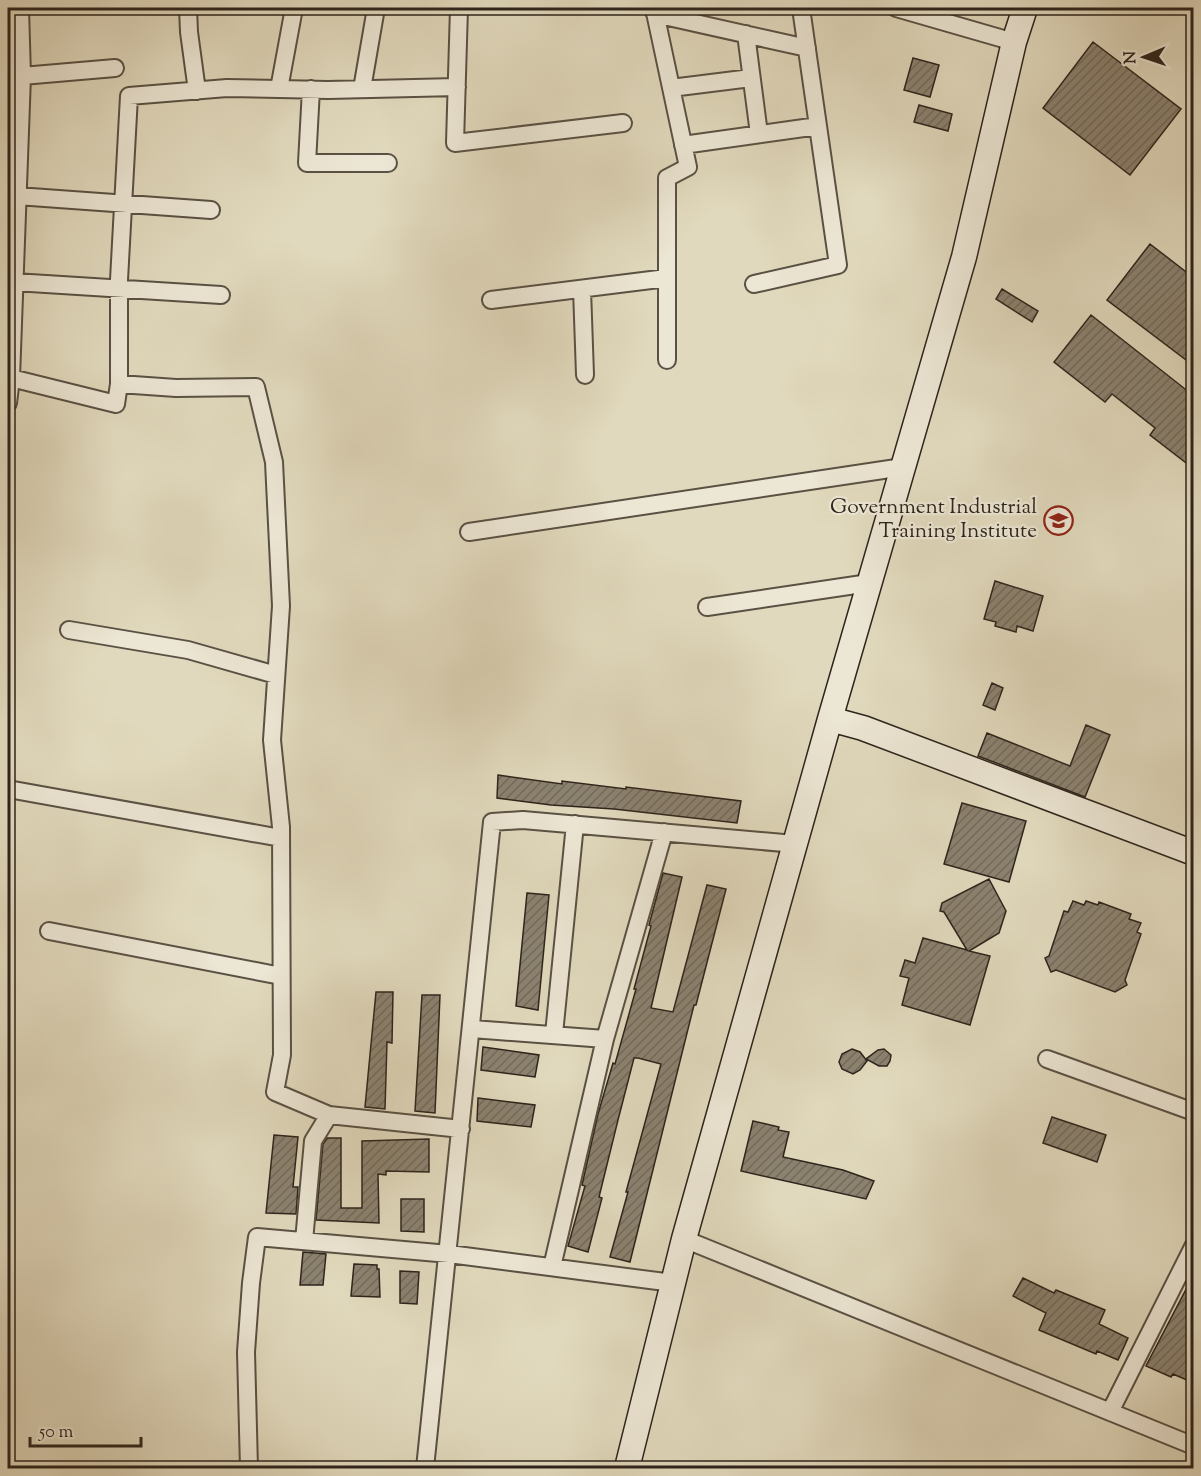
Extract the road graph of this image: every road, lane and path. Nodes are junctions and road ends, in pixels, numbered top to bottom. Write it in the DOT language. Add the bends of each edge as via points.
graph roads {
  1 [pos="20,8"];
  2 [pos="188,8"];
  3 [pos="294,8"];
  4 [pos="376,8"];
  5 [pos="459,8"];
  6 [pos="801,8"];
  7 [pos="1025,8"];
  8 [pos="904,9"];
  9 [pos="654,11"];
  10 [pos="746,34"];
  11 [pos="1014,42"];
  12 [pos="807,48"];
  13 [pos="115,68"];
  14 [pos="14,76"];
  15 [pos="752,78"];
  16 [pos="457,87"];
  17 [pos="671,88"];
  18 [pos="279,89"];
  19 [pos="310,89"];
  20 [pos="363,89"];
  21 [pos="197,91"];
  22 [pos="623,123"];
  23 [pos="818,126"];
  24 [pos="759,134"];
  25 [pos="683,145"];
  26 [pos="388,163"];
  27 [pos="17,196"];
  28 [pos="123,204"];
  29 [pos="211,210"];
  30 [pos="667,278"];
  31 [pos="15,282"];
  32 [pos="754,284"];
  33 [pos="119,289"];
  34 [pos="582,289"];
  35 [pos="221,295"];
  36 [pos="491,300"];
  37 [pos="10,327"];
  38 [pos="667,360"];
  39 [pos="585,375"];
  40 [pos="11,378"];
  41 [pos="118,384"];
  42 [pos="8,402"];
  43 [pos="903,467"];
  44 [pos="469,532"];
  45 [pos="869,583"];
  46 [pos="707,607"];
  47 [pos="69,630"];
  48 [pos="276,675"];
  49 [pos="830,719"];
  50 [pos="8,789"];
  51 [pos="575,824"];
  52 [pos="664,832"];
  53 [pos="280,838"];
  54 [pos="795,844"];
  55 [pos="1194,853"];
  56 [pos="49,931"];
  57 [pos="281,976"];
  58 [pos="472,1029"];
  59 [pos="554,1034"];
  60 [pos="605,1039"];
  61 [pos="1047,1059"];
  62 [pos="1194,1112"];
  63 [pos="329,1115"];
  64 [pos="461,1129"];
  65 [pos="684,1239"];
  66 [pos="304,1241"];
  67 [pos="1194,1245"];
  68 [pos="448,1254"];
  69 [pos="552,1267"];
  70 [pos="673,1283"];
  71 [pos="1110,1412"];
  72 [pos="1194,1446"];
  73 [pos="249,1468"];
  74 [pos="425,1468"];
  75 [pos="627,1468"];
  1 -- 14 [label="street"];
  2 -- 21 [label="street"];
  3 -- 18 [label="street"];
  4 -- 20 [label="street"];
  5 -- 16 [label="street"];
  6 -- 12 [label="street"];
  7 -- 11 [label="main road"];
  8 -- 11 [label="street"];
  9 -- 10 [label="street"];
  9 -- 17 [label="street"];
  10 -- 12 [label="street"];
  10 -- 15 [label="street"];
  11 -- 43 [label="main road" via="964,257"];
  12 -- 23 [label="street"];
  13 -- 14 [label="street"];
  14 -- 27 [label="street"];
  15 -- 17 [label="street"];
  15 -- 24 [label="street"];
  16 -- 20 [label="street"];
  16 -- 22 [label="street" via="455,143"];
  17 -- 25 [label="street"];
  18 -- 19 [label="street"];
  18 -- 21 [label="street"];
  19 -- 20 [label="street"];
  19 -- 26 [label="street" via="307,163"];
  21 -- 28 [label="street" via="129,96"];
  23 -- 24 [label="street"];
  23 -- 32 [label="street" via="838,265"];
  24 -- 25 [label="street"];
  25 -- 30 [label="street" via="688,167 667,178"];
  27 -- 28 [label="street"];
  27 -- 31 [label="street"];
  28 -- 29 [label="street"];
  28 -- 33 [label="street"];
  30 -- 34 [label="street"];
  30 -- 38 [label="street"];
  31 -- 33 [label="street"];
  31 -- 37 [label="street"];
  33 -- 35 [label="street"];
  33 -- 41 [label="street"];
  34 -- 36 [label="street"];
  34 -- 39 [label="street"];
  37 -- 40 [label="street"];
  40 -- 41 [label="street" via="116,404"];
  40 -- 42 [label="street"];
  41 -- 48 [label="street" via="256,387 274,462 281,606"];
  43 -- 44 [label="street"];
  43 -- 45 [label="main road"];
  45 -- 46 [label="street"];
  45 -- 49 [label="main road"];
  47 -- 48 [label="street" via="188,650"];
  48 -- 53 [label="street" via="272,740"];
  49 -- 54 [label="main road"];
  49 -- 55 [label="main road"];
  50 -- 53 [label="street"];
  51 -- 52 [label="street"];
  51 -- 58 [label="street" via="492,822"];
  51 -- 59 [label="street"];
  52 -- 54 [label="street"];
  52 -- 60 [label="street"];
  53 -- 57 [label="street"];
  54 -- 65 [label="main road"];
  56 -- 57 [label="street"];
  57 -- 63 [label="street" via="282,1055 275,1092"];
  58 -- 59 [label="street"];
  58 -- 64 [label="street"];
  59 -- 60 [label="street"];
  60 -- 69 [label="street"];
  61 -- 62 [label="street"];
  63 -- 64 [label="street"];
  63 -- 66 [label="street" via="313,1141"];
  64 -- 68 [label="street"];
  65 -- 70 [label="main road"];
  65 -- 71 [label="street"];
  66 -- 68 [label="street"];
  66 -- 73 [label="street" via="257,1237 246,1352"];
  67 -- 71 [label="street"];
  68 -- 69 [label="street"];
  68 -- 74 [label="street"];
  69 -- 70 [label="street"];
  70 -- 75 [label="main road"];
  71 -- 72 [label="street"];
}
